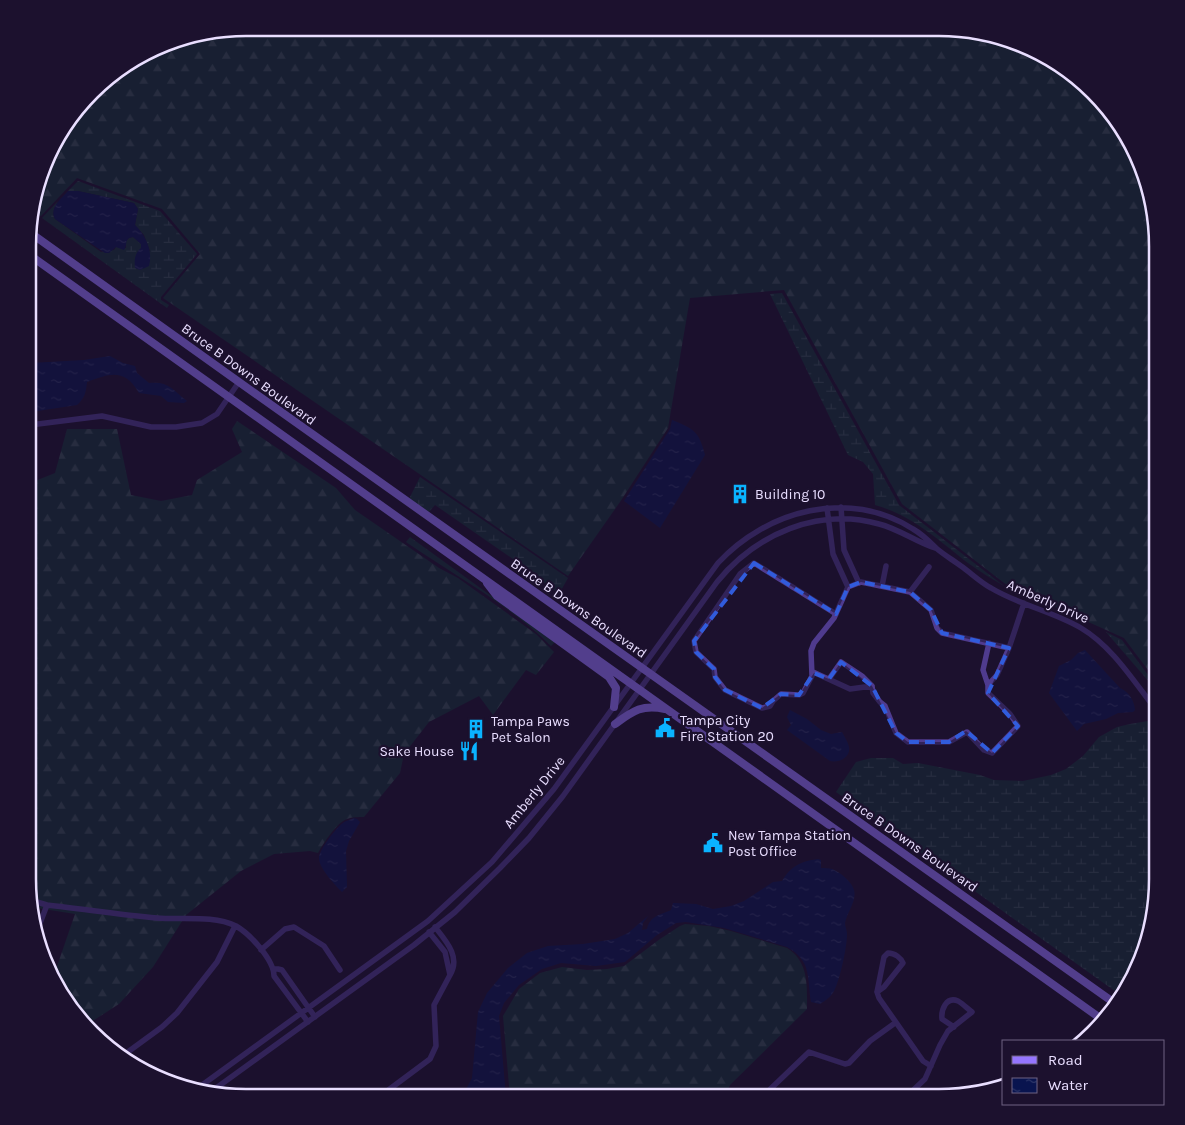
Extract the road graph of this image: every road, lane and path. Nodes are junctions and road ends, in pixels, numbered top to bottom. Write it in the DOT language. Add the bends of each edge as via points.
graph roads {
  1 [pos="37,237"];
  2 [pos="36,260"];
  3 [pos="239,382"];
  4 [pos="229,397"];
  5 [pos="36,424"];
  6 [pos="841,507"];
  7 [pos="827,508"];
  8 [pos="842,519"];
  9 [pos="828,520"];
  10 [pos="843,543"];
  11 [pos="831,545"];
  12 [pos="937,549"];
  13 [pos="886,566"];
  14 [pos="930,567"];
  15 [pos="483,578"];
  16 [pos="859,583"];
  17 [pos="882,586"];
  18 [pos="848,587"];
  19 [pos="910,592"];
  20 [pos="1024,603"];
  21 [pos="836,614"];
  22 [pos="989,643"];
  23 [pos="1009,648"];
  24 [pos="642,668"];
  25 [pos="813,672"];
  26 [pos="651,674"];
  27 [pos="829,679"];
  28 [pos="632,683"];
  29 [pos="988,685"];
  30 [pos="872,686"];
  31 [pos="640,689"];
  32 [pos="1149,701"];
  33 [pos="614,707"];
  34 [pos="669,710"];
  35 [pos="615,724"];
  36 [pos="38,902"];
  37 [pos="47,905"];
  38 [pos="428,921"];
  39 [pos="41,922"];
  40 [pos="235,926"];
  41 [pos="433,929"];
  42 [pos="451,948"];
  43 [pos="261,950"];
  44 [pos="445,952"];
  45 [pos="274,969"];
  46 [pos="340,970"];
  47 [pos="450,975"];
  48 [pos="877,992"];
  49 [pos="1110,1000"];
  50 [pos="309,1009"];
  51 [pos="302,1014"];
  52 [pos="315,1016"];
  53 [pos="1098,1016"];
  54 [pos="308,1022"];
  55 [pos="895,1023"];
  56 [pos="954,1027"];
  57 [pos="128,1052"];
  58 [pos="931,1066"];
  59 [pos="203,1084"];
  60 [pos="219,1087"];
  61 [pos="390,1089"];
  62 [pos="770,1089"];
  63 [pos="915,1089"];
  1 -- 3 [label="main road, Bruce B Downs Boulevard"];
  2 -- 4 [label="main road"];
  3 -- 4 [label="street"];
  3 -- 24 [label="main road, Bruce B Downs Boulevard"];
  4 -- 5 [label="street" via="209,420 176,427 152,427 102,416"];
  4 -- 15 [label="main road"];
  6 -- 7 [label="street, Amberly Drive"];
  6 -- 8 [label="street"];
  6 -- 12 [label="street, Amberly Drive" via="891,517 913,529"];
  7 -- 9 [label="street"];
  7 -- 24 [label="street, Amberly Drive" via="781,518 732,549 711,572"];
  8 -- 9 [label="street, Amberly Drive"];
  8 -- 10 [label="street"];
  8 -- 12 [label="street, Amberly Drive" via="880,524"];
  9 -- 11 [label="street"];
  9 -- 26 [label="street, Amberly Drive" via="784,530 736,560"];
  10 -- 11 [label="street"];
  10 -- 16 [label="street"];
  11 -- 18 [label="street"];
  12 -- 20 [label="street, Amberly Drive" via="990,588"];
  13 -- 17 [label="street"];
  14 -- 19 [label="street"];
  15 -- 28 [label="main road"];
  15 -- 33 [label="main road" via="497,596 609,677 616,688"];
  16 -- 17 [label="street"];
  16 -- 18 [label="street"];
  17 -- 19 [label="street"];
  18 -- 21 [label="street"];
  19 -- 22 [label="street" via="931,610 942,633"];
  20 -- 23 [label="street"];
  20 -- 32 [label="street, Amberly Drive" via="1091,635 1112,654"];
  21 -- 25 [label="street" via="814,643 811,651"];
  21 -- 25 [label="street" via="754,563 740,574 694,641 696,652 714,669 715,677 725,690 762,708 770,706 781,694 803,693"];
  22 -- 23 [label="street"];
  22 -- 29 [label="street" via="983,670"];
  23 -- 29 [label="street" via="997,675"];
  24 -- 26 [label="main road, Bruce B Downs Boulevard"];
  24 -- 28 [label="street, Amberly Drive"];
  25 -- 27 [label="street"];
  26 -- 31 [label="street, Amberly Drive"];
  26 -- 49 [label="main road, Bruce B Downs Boulevard"];
  27 -- 30 [label="street" via="850,690"];
  27 -- 30 [label="street" via="841,662"];
  28 -- 31 [label="main road"];
  28 -- 33 [label="street, Amberly Drive"];
  29 -- 30 [label="street" via="988,693 1018,726 992,753 984,750 967,732 949,742 908,742 896,733"];
  31 -- 34 [label="main road"];
  31 -- 35 [label="street, Amberly Drive"];
  33 -- 38 [label="street, Amberly Drive" via="519,832 492,862"];
  34 -- 35 [label="main road" via="650,706 630,713"];
  34 -- 53 [label="main road"];
  35 -- 41 [label="street, Amberly Drive" via="564,796 529,838 455,912"];
  36 -- 37 [label="street"];
  37 -- 39 [label="street"];
  37 -- 40 [label="street" via="155,918 219,921"];
  38 -- 41 [label="street"];
  38 -- 50 [label="street, Amberly Drive"];
  40 -- 43 [label="street"];
  40 -- 57 [label="street" via="217,962 177,1013"];
  41 -- 42 [label="street"];
  41 -- 44 [label="street"];
  41 -- 52 [label="street, Amberly Drive"];
  42 -- 44 [label="street"];
  42 -- 47 [label="street" via="454,966"];
  43 -- 45 [label="street"];
  43 -- 46 [label="street" via="285,929 294,928 324,946"];
  44 -- 47 [label="street"];
  45 -- 50 [label="street" via="282,970"];
  45 -- 51 [label="street" via="274,976"];
  47 -- 61 [label="street" via="434,1005 436,1046 430,1059"];
  48 -- 48 [label="street" via="884,957 893,953 903,963"];
  48 -- 55 [label="street"];
  50 -- 51 [label="street, Amberly Drive"];
  50 -- 52 [label="street"];
  51 -- 54 [label="street"];
  51 -- 59 [label="street, Amberly Drive"];
  52 -- 54 [label="street, Amberly Drive"];
  54 -- 60 [label="street, Amberly Drive"];
  55 -- 58 [label="street" via="923,1061"];
  55 -- 62 [label="street" via="870,1041 849,1063 809,1052"];
  56 -- 56 [label="street" via="972,1012 958,1001 951,1000 941,1012 942,1019"];
  56 -- 58 [label="street" via="948,1031"];
  58 -- 63 [label="street" via="925,1080"];
}
